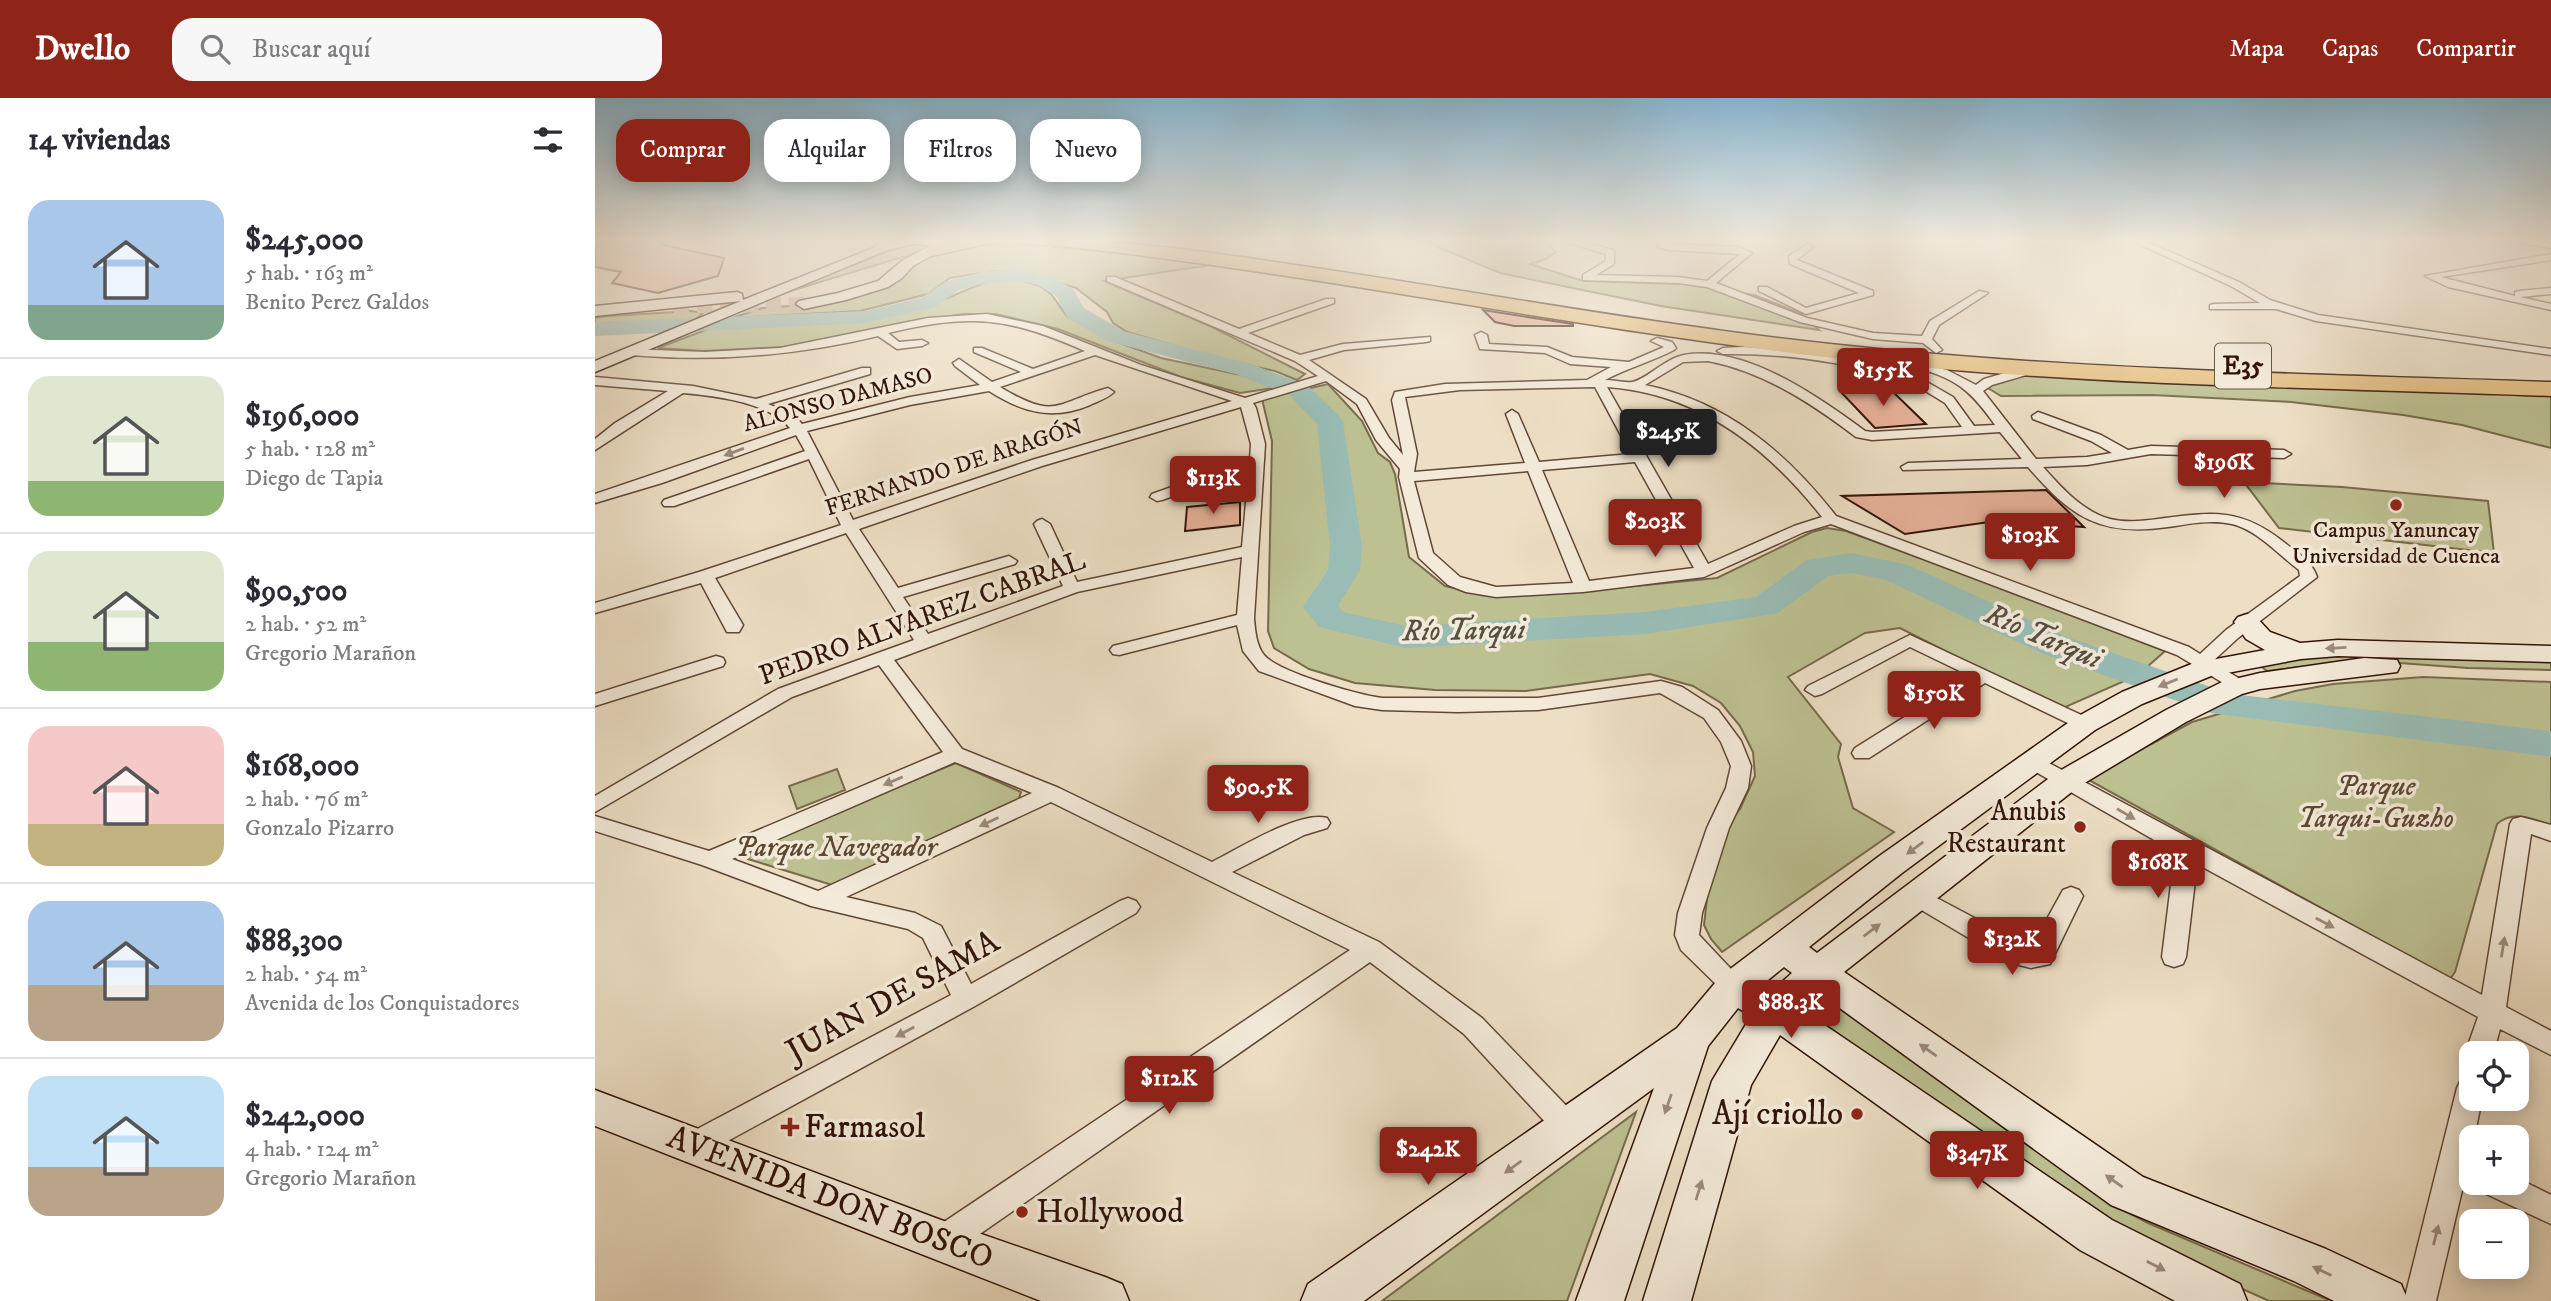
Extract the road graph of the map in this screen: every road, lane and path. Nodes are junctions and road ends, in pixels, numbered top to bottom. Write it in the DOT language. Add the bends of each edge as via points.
graph roads {
  1 [pos="740,296"];
  2 [pos="766,296"];
  3 [pos="789,296"];
  4 [pos="845,296"];
  5 [pos="1152,296"];
  6 [pos="1467,296"];
  7 [pos="1534,296"];
  8 [pos="1738,296"];
  9 [pos="1777,296"];
  10 [pos="1858,296"];
  11 [pos="1978,296"];
  12 [pos="2257,296"];
  13 [pos="2500,296"];
  14 [pos="1330,300"];
  15 [pos="804,304"];
  16 [pos="674,306"];
  17 [pos="2275,306"];
  18 [pos="2214,307"];
  19 [pos="2551,307"];
  20 [pos="1806,311"];
  21 [pos="595,314"];
  22 [pos="714,319"];
  23 [pos="1835,328"];
  24 [pos="880,332"];
  25 [pos="1239,333"];
  26 [pos="1481,335"];
  27 [pos="1426,340"];
  28 [pos="1657,341"];
  29 [pos="922,343"];
  30 [pos="1931,345"];
  31 [pos="978,350"];
  32 [pos="634,351"];
  33 [pos="1723,351"];
  34 [pos="1094,352"];
  35 [pos="2551,352"];
  36 [pos="1557,354"];
  37 [pos="1874,356"];
  38 [pos="1299,359"];
  39 [pos="1474,359"];
  40 [pos="959,363"];
  41 [pos="595,367"];
  42 [pos="1625,367"];
  43 [pos="2036,368"];
  44 [pos="866,371"];
  45 [pos="1033,373"];
  46 [pos="2551,376"];
  47 [pos="1324,378"];
  48 [pos="595,381"];
  49 [pos="1593,383"];
  50 [pos="1635,386"];
  51 [pos="989,387"];
  52 [pos="681,389"];
  53 [pos="2551,389"];
  54 [pos="1976,391"];
  55 [pos="1108,392"];
  56 [pos="1243,401"];
  57 [pos="756,403"];
  58 [pos="1512,414"];
  59 [pos="2038,416"];
  60 [pos="2004,428"];
  61 [pos="799,429"];
  62 [pos="1970,429"];
  63 [pos="595,446"];
  64 [pos="813,453"];
  65 [pos="2125,454"];
  66 [pos="2284,454"];
  67 [pos="1642,457"];
  68 [pos="1257,461"];
  69 [pos="2032,463"];
  70 [pos="1531,465"];
  71 [pos="1908,467"];
  72 [pos="1407,473"];
  73 [pos="1157,497"];
  74 [pos="595,499"];
  75 [pos="669,503"];
  76 [pos="1831,519"];
  77 [pos="1042,524"];
  78 [pos="849,526"];
  79 [pos="1251,550"];
  80 [pos="1009,561"];
  81 [pos="1704,572"];
  82 [pos="705,576"];
  83 [pos="1583,587"];
  84 [pos="1072,588"];
  85 [pos="894,594"];
  86 [pos="595,608"];
  87 [pos="1245,618"];
  88 [pos="2247,622"];
  89 [pos="733,628"];
  90 [pos="925,643"];
  91 [pos="1119,650"];
  92 [pos="2301,651"];
  93 [pos="2551,654"];
  94 [pos="883,658"];
  95 [pos="716,662"];
  96 [pos="2205,666"];
  97 [pos="2551,670"];
  98 [pos="1985,675"];
  99 [pos="2235,687"];
  100 [pos="1815,690"];
  101 [pos="595,700"];
  102 [pos="2085,724"];
  103 [pos="1862,753"];
  104 [pos="955,754"];
  105 [pos="2034,762"];
  106 [pos="2067,780"];
  107 [pos="1051,793"];
  108 [pos="595,805"];
  109 [pos="595,823"];
  110 [pos="1319,823"];
  111 [pos="2551,834"];
  112 [pos="2187,849"];
  113 [pos="710,859"];
  114 [pos="1214,871"];
  115 [pos="2071,895"];
  116 [pos="1916,897"];
  117 [pos="820,900"];
  118 [pos="1128,906"];
  119 [pos="1783,948"];
  120 [pos="1370,949"];
  121 [pos="2174,957"];
  122 [pos="1818,972"];
  123 [pos="1734,986"];
  124 [pos="965,999"];
  125 [pos="1774,1011"];
  126 [pos="2492,1014"];
  127 [pos="1691,1040"];
  128 [pos="2483,1041"];
  129 [pos="2551,1044"];
  130 [pos="595,1108"];
  131 [pos="1568,1127"];
  132 [pos="691,1146"];
  133 [pos="2459,1179"];
  134 [pos="2520,1195"];
  135 [pos="2551,1210"];
  136 [pos="941,1242"];
  137 [pos="1037,1291"];
  138 [pos="1105,1301"];
  139 [pos="1325,1301"];
  140 [pos="1600,1301"];
  141 [pos="1667,1301"];
  142 [pos="2223,1301"];
  143 [pos="2384,1301"];
  144 [pos="2420,1301"];
  1 -- 21 [label="main road"];
  2 -- 22 [label="main road"];
  3 -- 22 [label="main road"];
  4 -- 15 [label="main road"];
  5 -- 25 [label="street"];
  6 -- 37 [label="highway, E35"];
  7 -- 30 [label="highway, E35" via="1780,334"];
  8 -- 23 [label="street"];
  9 -- 20 [label="street"];
  10 -- 20 [label="street"];
  11 -- 30 [label="street" via="1934,323"];
  12 -- 17 [label="street"];
  13 -- 19 [label="street"];
  14 -- 25 [label="street"];
  16 -- 21 [label="main road"];
  17 -- 18 [label="street"];
  17 -- 35 [label="street" via="2349,325"];
  20 -- 23 [label="street"];
  21 -- 22 [label="main road" via="703,309 711,310"];
  22 -- 32 [label="main road"];
  23 -- 30 [label="street"];
  24 -- 29 [label="street" via="897,346"];
  24 -- 32 [label="street" via="746,355"];
  24 -- 34 [label="street" via="924,322 985,317 1063,337"];
  25 -- 38 [label="street"];
  26 -- 36 [label="street" via="1484,347"];
  27 -- 38 [label="street" via="1343,347"];
  28 -- 42 [label="street" via="1670,348"];
  30 -- 46 [label="highway, E35" via="2091,360"];
  31 -- 45 [label="street"];
  32 -- 41 [label="main road"];
  33 -- 62 [label="street" via="1745,349 1854,362 1906,373 1949,400"];
  34 -- 45 [label="street, ALONSO DAMASO"];
  34 -- 56 [label="street"];
  36 -- 39 [label="street"];
  36 -- 42 [label="street"];
  37 -- 43 [label="highway, E35"];
  37 -- 54 [label="street" via="1933,368"];
  38 -- 47 [label="street"];
  40 -- 51 [label="street"];
  42 -- 49 [label="street"];
  43 -- 53 [label="highway, E35"];
  43 -- 54 [label="street" via="1988,382"];
  44 -- 57 [label="street"];
  45 -- 51 [label="street, ALONSO DAMASO"];
  47 -- 56 [label="street, FERNANDO DE ARAGÓN"];
  47 -- 72 [label="street" via="1362,402"];
  48 -- 52 [label="street"];
  49 -- 50 [label="street"];
  49 -- 67 [label="street"];
  49 -- 72 [label="street" via="1439,388 1399,395 1410,454"];
  50 -- 62 [label="street" via="1671,363 1707,358 1744,367 1791,387 1861,434 1888,437"];
  50 -- 76 [label="street" via="1698,406 1745,430 1810,492"];
  51 -- 55 [label="street" via="1031,407 1055,412"];
  51 -- 61 [label="street, ALONSO DAMASO"];
  52 -- 57 [label="street"];
  52 -- 63 [label="street"];
  54 -- 60 [label="street"];
  56 -- 68 [label="street" via="1250,408"];
  56 -- 78 [label="street, FERNANDO DE ARAGÓN"];
  57 -- 61 [label="street" via="788,417"];
  58 -- 70 [label="street"];
  59 -- 65 [label="street"];
  60 -- 62 [label="street"];
  60 -- 69 [label="street"];
  61 -- 64 [label="street"];
  61 -- 74 [label="street, ALONSO DAMASO, one-way"];
  64 -- 75 [label="street"];
  64 -- 78 [label="street"];
  65 -- 66 [label="street" via="2151,450"];
  65 -- 69 [label="street"];
  67 -- 70 [label="street"];
  67 -- 81 [label="street"];
  68 -- 73 [label="street"];
  68 -- 79 [label="street"];
  69 -- 71 [label="street"];
  69 -- 88 [label="street" via="2090,517 2133,525 2237,520 2313,568 2309,577"];
  70 -- 72 [label="street"];
  70 -- 83 [label="street"];
  72 -- 83 [label="street" via="1425,555 1454,581 1496,592"];
  76 -- 81 [label="street"];
  76 -- 96 [label="street" via="2183,651"];
  77 -- 84 [label="street"];
  78 -- 82 [label="street, FERNANDO DE ARAGÓN"];
  78 -- 85 [label="street"];
  79 -- 84 [label="street, PEDRO ALVAREZ CABRAL"];
  79 -- 87 [label="street"];
  80 -- 85 [label="street"];
  81 -- 83 [label="street"];
  82 -- 86 [label="street, FERNANDO DE ARAGÓN"];
  82 -- 89 [label="street"];
  84 -- 90 [label="street, PEDRO ALVAREZ CABRAL"];
  85 -- 90 [label="street"];
  87 -- 91 [label="street"];
  87 -- 123 [label="street" via="1247,646 1266,667 1368,703 1538,704 1661,687 1703,707 1734,745 1741,776 1718,828 1687,935"];
  88 -- 92 [label="main road" via="2260,639"];
  88 -- 96 [label="street"];
  90 -- 94 [label="street, PEDRO ALVAREZ CABRAL"];
  93 -- 92 [label="main road, one-way"];
  92 -- 96 [label="main road"];
  94 -- 104 [label="street"];
  94 -- 108 [label="street, PEDRO ALVAREZ CABRAL" via="770,700"];
  95 -- 101 [label="street"];
  96 -- 99 [label="street"];
  96 -- 102 [label="main road, one-way"];
  97 -- 99 [label="main road" via="2364,666"];
  98 -- 100 [label="street" via="1910,640"];
  98 -- 102 [label="street"];
  98 -- 103 [label="street"];
  99 -- 106 [label="main road"];
  102 -- 105 [label="main road"];
  104 -- 107 [label="street"];
  104 -- 113 [label="street, one-way"];
  105 -- 106 [label="street"];
  105 -- 119 [label="main road, one-way"];
  106 -- 112 [label="street, one-way"];
  106 -- 116 [label="main road"];
  107 -- 114 [label="street"];
  107 -- 117 [label="street, one-way"];
  109 -- 113 [label="street"];
  110 -- 114 [label="street"];
  126 -- 111 [label="street, one-way" via="2521,824"];
  112 -- 121 [label="street"];
  112 -- 126 [label="street, one-way"];
  113 -- 117 [label="street"];
  114 -- 120 [label="street"];
  115 -- 116 [label="street" via="2041,957 2031,958"];
  122 -- 116 [label="main road, one-way"];
  117 -- 124 [label="street" via="915,922 932,932"];
  118 -- 124 [label="street, JUAN DE SAMA"];
  119 -- 122 [label="main road"];
  119 -- 123 [label="main road"];
  120 -- 131 [label="street" via="1473,1026"];
  120 -- 136 [label="street"];
  122 -- 125 [label="main road"];
  143 -- 122 [label="main road, one-way" via="2310,1265 2127,1191"];
  123 -- 125 [label="main road"];
  123 -- 127 [label="main road"];
  124 -- 132 [label="street, JUAN DE SAMA, one-way"];
  141 -- 125 [label="main road, one-way" via="1732,1081"];
  125 -- 142 [label="main road, one-way" via="2096,1235"];
  126 -- 128 [label="street"];
  126 -- 129 [label="street"];
  127 -- 131 [label="main road"];
  127 -- 140 [label="main road, one-way"];
  130 -- 132 [label="main road, AVENIDA DON BOSCO"];
  131 -- 139 [label="main road, one-way"];
  132 -- 136 [label="main road, AVENIDA DON BOSCO"];
  144 -- 133 [label="street, one-way"];
  134 -- 135 [label="street"];
  136 -- 137 [label="main road, AVENIDA DON BOSCO"];
  137 -- 138 [label="main road, AVENIDA DON BOSCO"];
}
